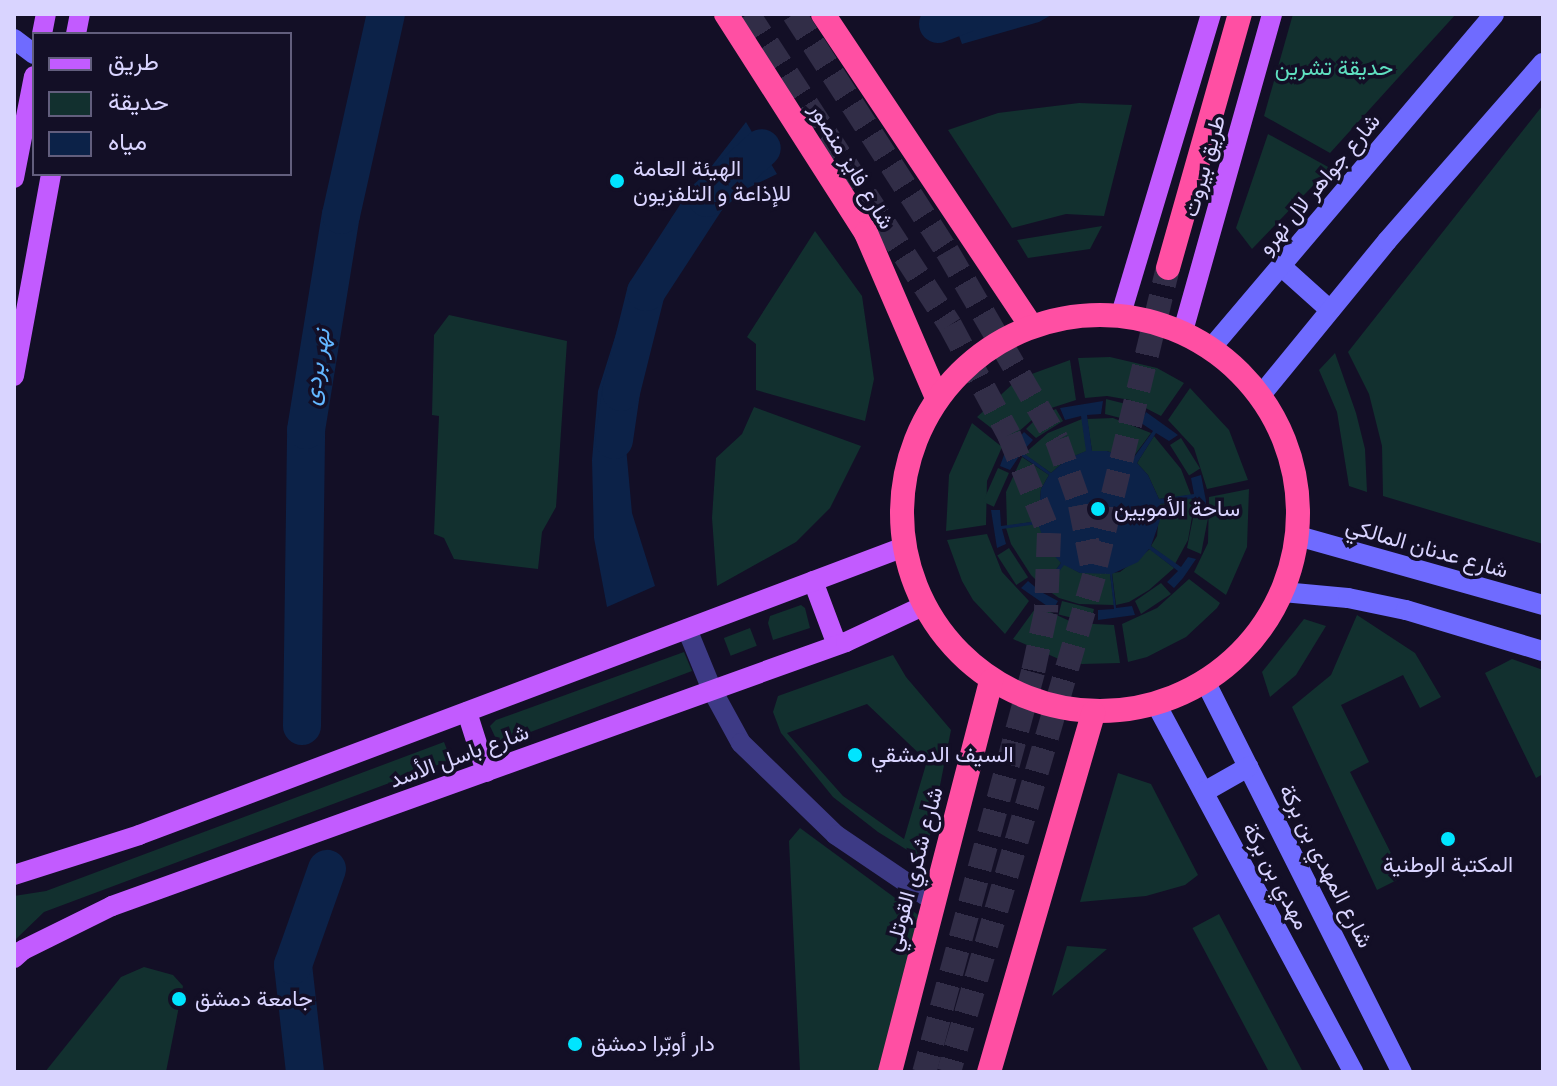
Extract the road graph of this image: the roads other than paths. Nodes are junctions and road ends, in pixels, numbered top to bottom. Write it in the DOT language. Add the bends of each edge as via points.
graph roads {
  1 [pos="726,14"];
  2 [pos="823,14"];
  3 [pos="1211,14"];
  4 [pos="1240,14"];
  5 [pos="1272,14"];
  6 [pos="1494,14"];
  7 [pos="14,39"];
  8 [pos="32,52"];
  9 [pos="1543,63"];
  10 [pos="32,86"];
  11 [pos="51,176"];
  12 [pos="14,178"];
  13 [pos="1281,266"];
  14 [pos="1168,268"];
  15 [pos="1330,310"];
  16 [pos="1121,314"];
  17 [pos="1031,326"];
  18 [pos="1183,331"];
  19 [pos="1212,347"];
  20 [pos="14,376"];
  21 [pos="1261,395"];
  22 [pos="937,398"];
  23 [pos="1298,536"];
  24 [pos="904,547"];
  25 [pos="813,581"];
  26 [pos="1283,592"];
  27 [pos="1543,605"];
  28 [pos="923,606"];
  29 [pos="687,629"];
  30 [pos="837,645"];
  31 [pos="1543,651"];
  32 [pos="991,681"];
  33 [pos="1206,683"];
  34 [pos="712,690"];
  35 [pos="1155,702"];
  36 [pos="467,712"];
  37 [pos="1093,713"];
  38 [pos="1248,767"];
  39 [pos="486,772"];
  40 [pos="1204,792"];
  41 [pos="14,875"];
  42 [pos="932,900"];
  43 [pos="14,958"];
  44 [pos="890,1072"];
  45 [pos="989,1072"];
  46 [pos="1353,1072"];
  47 [pos="1402,1072"];
  1 -- 22 [label="highway, شارع فايز منصور" via="866,233"];
  2 -- 17 [label="highway"];
  3 -- 16 [label="main road, طريق بيروت"];
  4 -- 14 [label="highway"];
  5 -- 18 [label="main road, طريق بيروت"];
  6 -- 13 [label="main road, شارع جواهر لال نهرو"];
  7 -- 8 [label="main road"];
  9 -- 15 [label="main road"];
  10 -- 12 [label="main road"];
  11 -- 20 [label="main road"];
  13 -- 15 [label="main road"];
  13 -- 19 [label="main road, شارع جواهر لال نهرو"];
  15 -- 21 [label="main road"];
  16 -- 17 [label="highway"];
  16 -- 18 [label="highway"];
  17 -- 22 [label="highway" via="978,355"];
  18 -- 19 [label="highway"];
  19 -- 21 [label="highway"];
  21 -- 23 [label="highway" via="1293,462"];
  22 -- 24 [label="highway" via="906,469"];
  23 -- 26 [label="highway"];
  23 -- 27 [label="main road, شارع عدنان المالكي"];
  24 -- 25 [label="main road, شارع باسل الأسد"];
  24 -- 28 [label="highway"];
  25 -- 29 [label="main road, شارع باسل الأسد"];
  25 -- 30 [label="main road"];
  26 -- 31 [label="main road" via="1406,610"];
  26 -- 33 [label="highway" via="1251,643"];
  28 -- 30 [label="main road, شارع باسل الأسد"];
  28 -- 32 [label="highway" via="953,648"];
  29 -- 34 [label="street"];
  29 -- 36 [label="main road, شارع باسل الأسد"];
  30 -- 34 [label="main road, شارع باسل الأسد"];
  32 -- 37 [label="highway" via="1040,704"];
  32 -- 42 [label="highway, شارع شكري القوتلي"];
  33 -- 35 [label="highway"];
  33 -- 38 [label="main road, شارع المهدي بن بركة"];
  34 -- 39 [label="main road, شارع باسل الأسد"];
  34 -- 42 [label="street" via="741,743 836,835"];
  35 -- 37 [label="highway"];
  35 -- 40 [label="main road, مهدي بن بركة"];
  36 -- 39 [label="main road"];
  36 -- 41 [label="main road, شارع باسل الأسد" via="139,835"];
  37 -- 45 [label="highway"];
  38 -- 40 [label="main road"];
  38 -- 47 [label="main road, شارع المهدي بن بركة"];
  39 -- 43 [label="main road, شارع باسل الأسد" via="112,906"];
  40 -- 46 [label="main road, مهدي بن بركة"];
  42 -- 44 [label="highway, شارع شكري القوتلي"];
}
